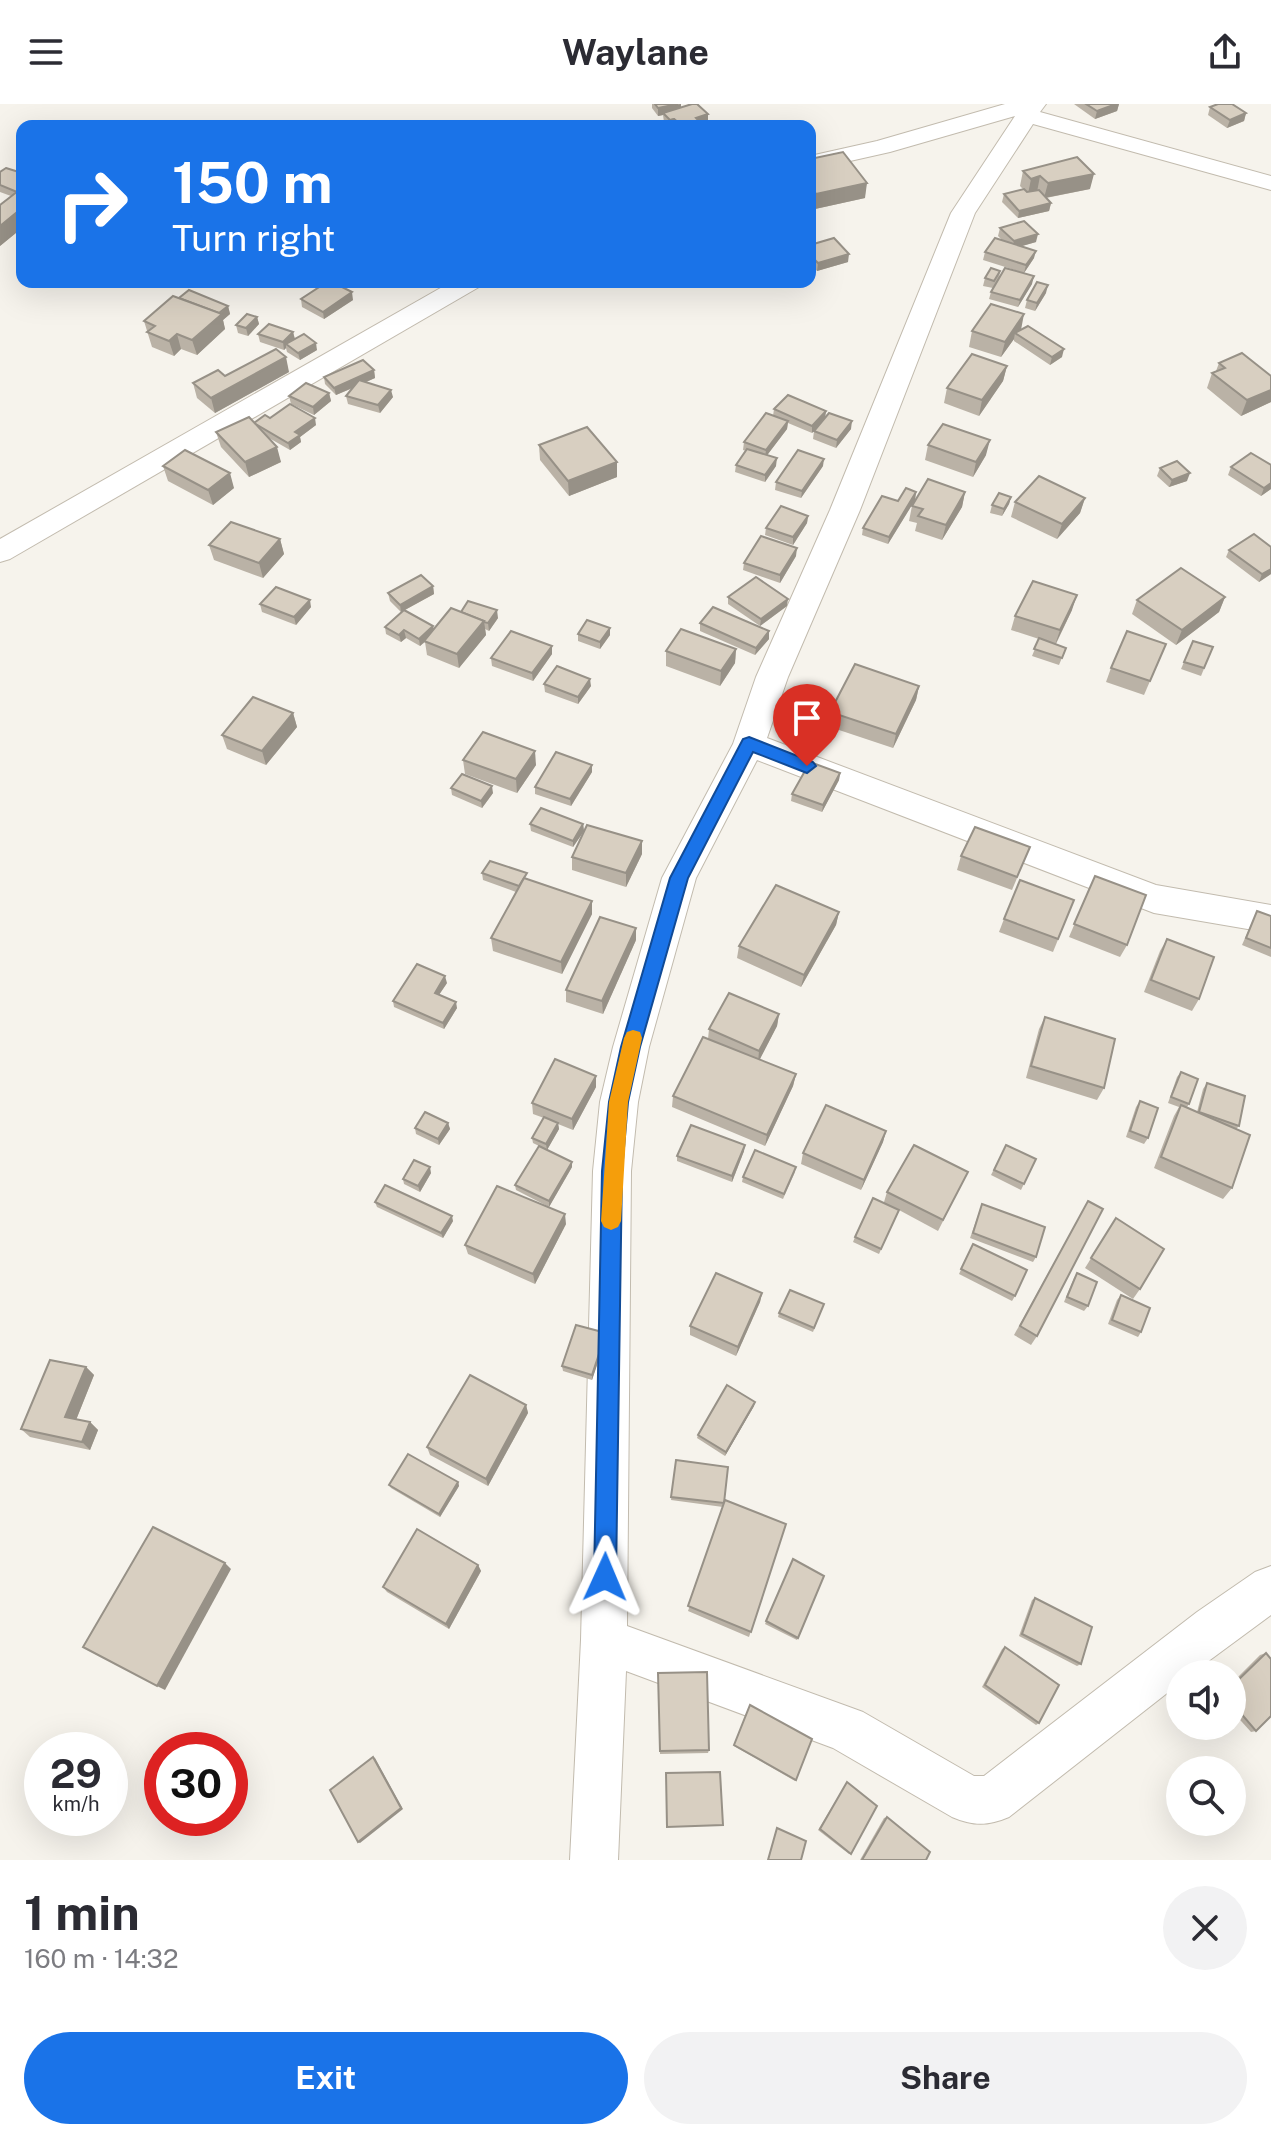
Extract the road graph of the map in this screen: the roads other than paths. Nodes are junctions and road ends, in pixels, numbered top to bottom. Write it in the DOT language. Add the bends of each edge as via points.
graph roads {
  1 [pos="1031,108"];
  2 [pos="816,162"];
  3 [pos="1271,183"];
  4 [pos="460,288"];
  5 [pos="0,552"];
  6 [pos="749,744"];
  7 [pos="1271,919"];
  8 [pos="1271,1588"];
  9 [pos="604,1640"];
  10 [pos="594,1860"];
  1 -- 2 [label="street"];
  1 -- 3 [label="street"];
  1 -- 6 [label="street" via="963,213"];
  4 -- 5 [label="street"];
  6 -- 7 [label="street" via="1154,899"];
  6 -- 9 [label="street" via="679,878 619,1102 612,1171"];
  8 -- 9 [label="street" via="992,1800 969,1800 846,1729"];
  9 -- 10 [label="street"];
}
